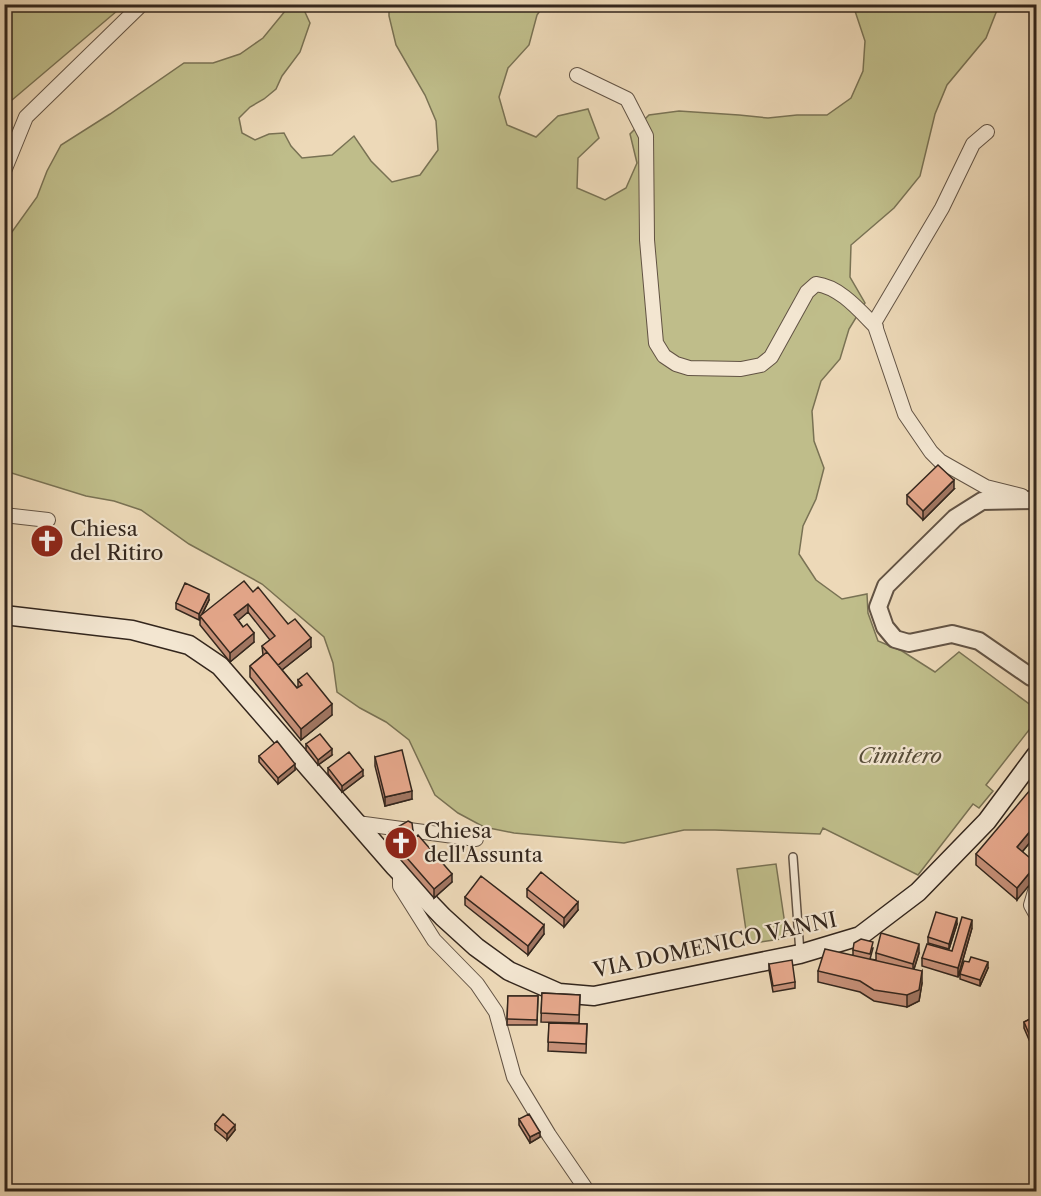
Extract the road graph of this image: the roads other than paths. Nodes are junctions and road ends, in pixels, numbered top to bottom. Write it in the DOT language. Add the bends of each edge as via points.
graph roads {
  1 [pos="142,4"];
  2 [pos="578,75"];
  3 [pos="987,132"];
  4 [pos="4,171"];
  5 [pos="876,327"];
  6 [pos="1036,500"];
  7 [pos="4,515"];
  8 [pos="48,520"];
  9 [pos="4,615"];
  10 [pos="1035,680"];
  11 [pos="1036,755"];
  12 [pos="357,823"];
  13 [pos="476,839"];
  14 [pos="793,856"];
  15 [pos="400,872"];
  16 [pos="1036,888"];
  17 [pos="1036,914"];
  18 [pos="800,954"];
  19 [pos="588,1191"];
  1 -- 4 [label="street" via="26,117"];
  2 -- 5 [label="street" via="627,99 645,136 647,240 656,343 664,356 689,368 741,369 761,365 771,357 807,292 816,284 844,296"];
  3 -- 5 [label="street" via="973,144 942,208 874,323"];
  5 -- 6 [label="street" via="905,414 931,452 986,487"];
  6 -- 10 [label="street" via="982,501 955,518 885,586 878,607 885,627 895,639 909,643 952,634 979,641"];
  7 -- 8 [label="street"];
  9 -- 12 [label="main road, VIA DOMENICO VANNI" via="132,630 189,645 220,666"];
  11 -- 18 [label="main road, VIA DOMENICO VANNI" via="987,821 918,892 860,936"];
  12 -- 13 [label="street"];
  12 -- 15 [label="main road, VIA DOMENICO VANNI"];
  14 -- 18 [label="lane"];
  15 -- 18 [label="main road, VIA DOMENICO VANNI" via="476,947 509,971 559,993 594,996"];
  15 -- 19 [label="street" via="400,886 434,940 477,984 496,1012 514,1077"];
  16 -- 17 [label="street" via="1031,905"];
}
